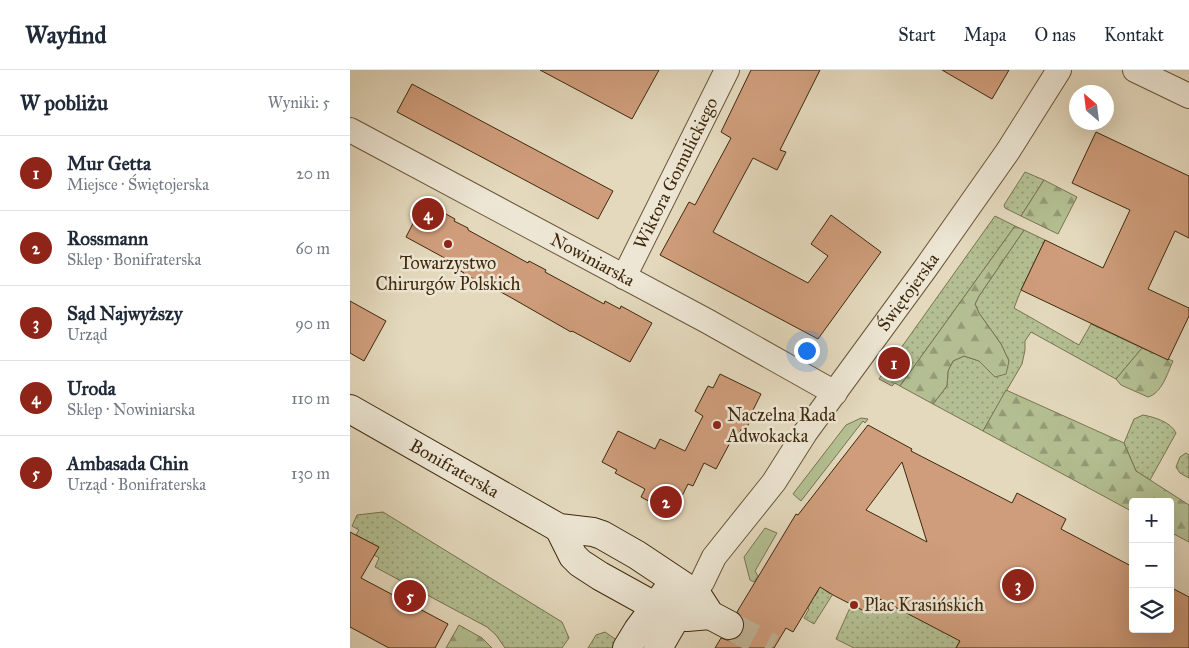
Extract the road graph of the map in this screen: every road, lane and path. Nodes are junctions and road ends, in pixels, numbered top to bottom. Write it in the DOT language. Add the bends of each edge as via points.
graph roads {
  1 [pos="728,70"];
  2 [pos="1059,70"];
  3 [pos="1135,70"];
  4 [pos="1189,96"];
  5 [pos="350,130"];
  6 [pos="624,277"];
  7 [pos="835,392"];
  8 [pos="350,409"];
  9 [pos="559,528"];
  10 [pos="685,587"];
  11 [pos="666,611"];
  12 [pos="627,648"];
  13 [pos="658,648"];
  1 -- 6 [label="street, Wiktora Gomulickiego"];
  2 -- 7 [label="street, Świętojerska" via="1008,151"];
  3 -- 4 [label="street"];
  5 -- 6 [label="street, Nowiniarska"];
  6 -- 7 [label="street, Nowiniarska"];
  7 -- 10 [label="street, Świętojerska" via="774,482 714,557 680,575"];
  8 -- 9 [label="street, Bonifraterska"];
  9 -- 10 [label="street, Bonifraterska" via="602,535"];
  9 -- 11 [label="street" via="580,563"];
  10 -- 11 [label="street, Świętojerska"];
  10 -- 11 [label="street" via="720,620"];
  11 -- 12 [label="street, Świętojerska"];
  11 -- 13 [label="street, Świętojerska"];
}
